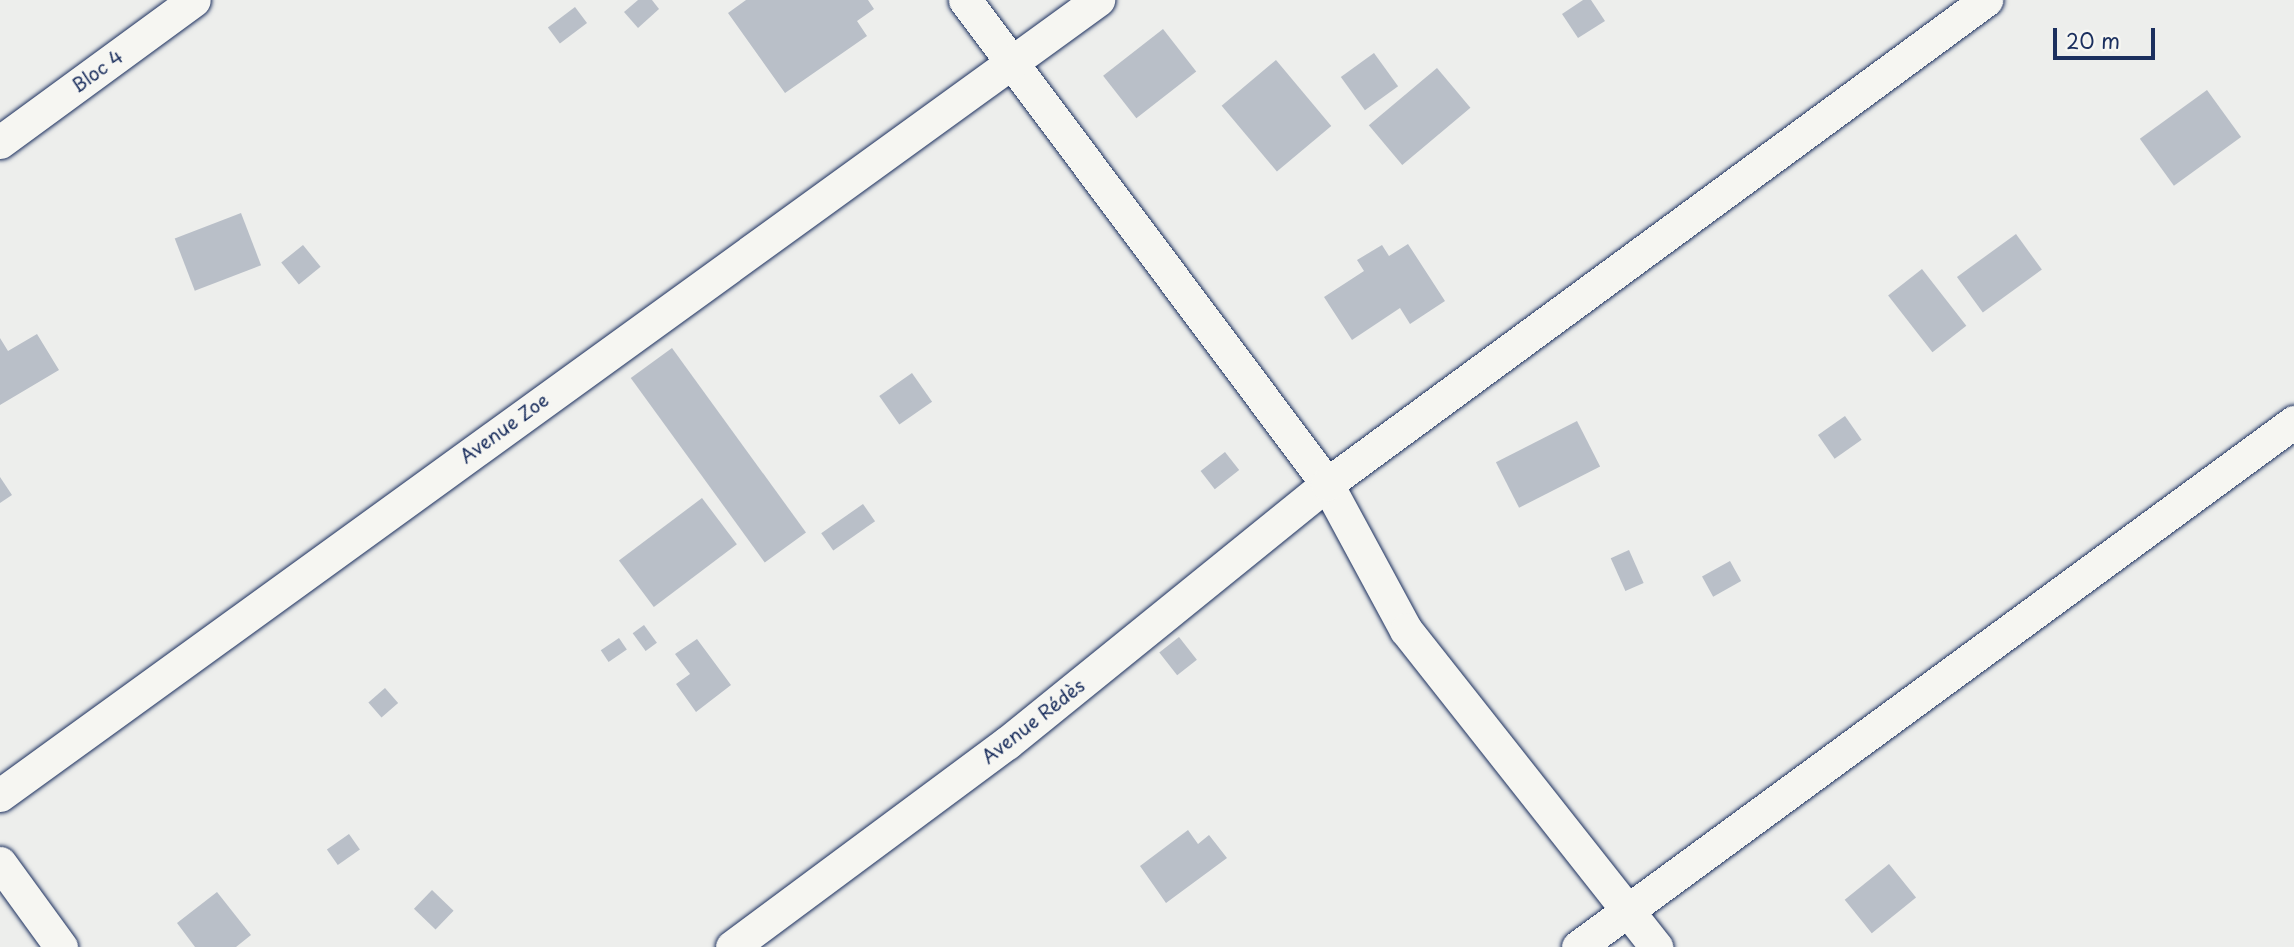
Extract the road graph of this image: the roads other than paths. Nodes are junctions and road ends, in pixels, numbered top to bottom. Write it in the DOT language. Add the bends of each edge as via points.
graph roads {
  1 [pos="194,0"];
  2 [pos="964,0"];
  3 [pos="1098,0"];
  4 [pos="1986,0"];
  5 [pos="1008,61"];
  6 [pos="0,142"];
  7 [pos="2294,422"];
  8 [pos="1327,484"];
  9 [pos="0,796"];
  10 [pos="0,863"];
  11 [pos="1625,909"];
  12 [pos="61,947"];
  13 [pos="732,947"];
  14 [pos="1578,947"];
  15 [pos="1656,947"];
  1 -- 6 [label="street, Bloc 4"];
  2 -- 5 [label="street"];
  3 -- 5 [label="street, Avenue Zoe"];
  4 -- 8 [label="street, Avenue Rédès"];
  5 -- 8 [label="street" via="1100,174"];
  5 -- 9 [label="street, Avenue Zoe"];
  7 -- 11 [label="street"];
  8 -- 11 [label="street" via="1406,630"];
  8 -- 13 [label="street, Avenue Rédès" via="1007,743"];
  10 -- 12 [label="street"];
  11 -- 14 [label="street"];
  11 -- 15 [label="street"];
}
